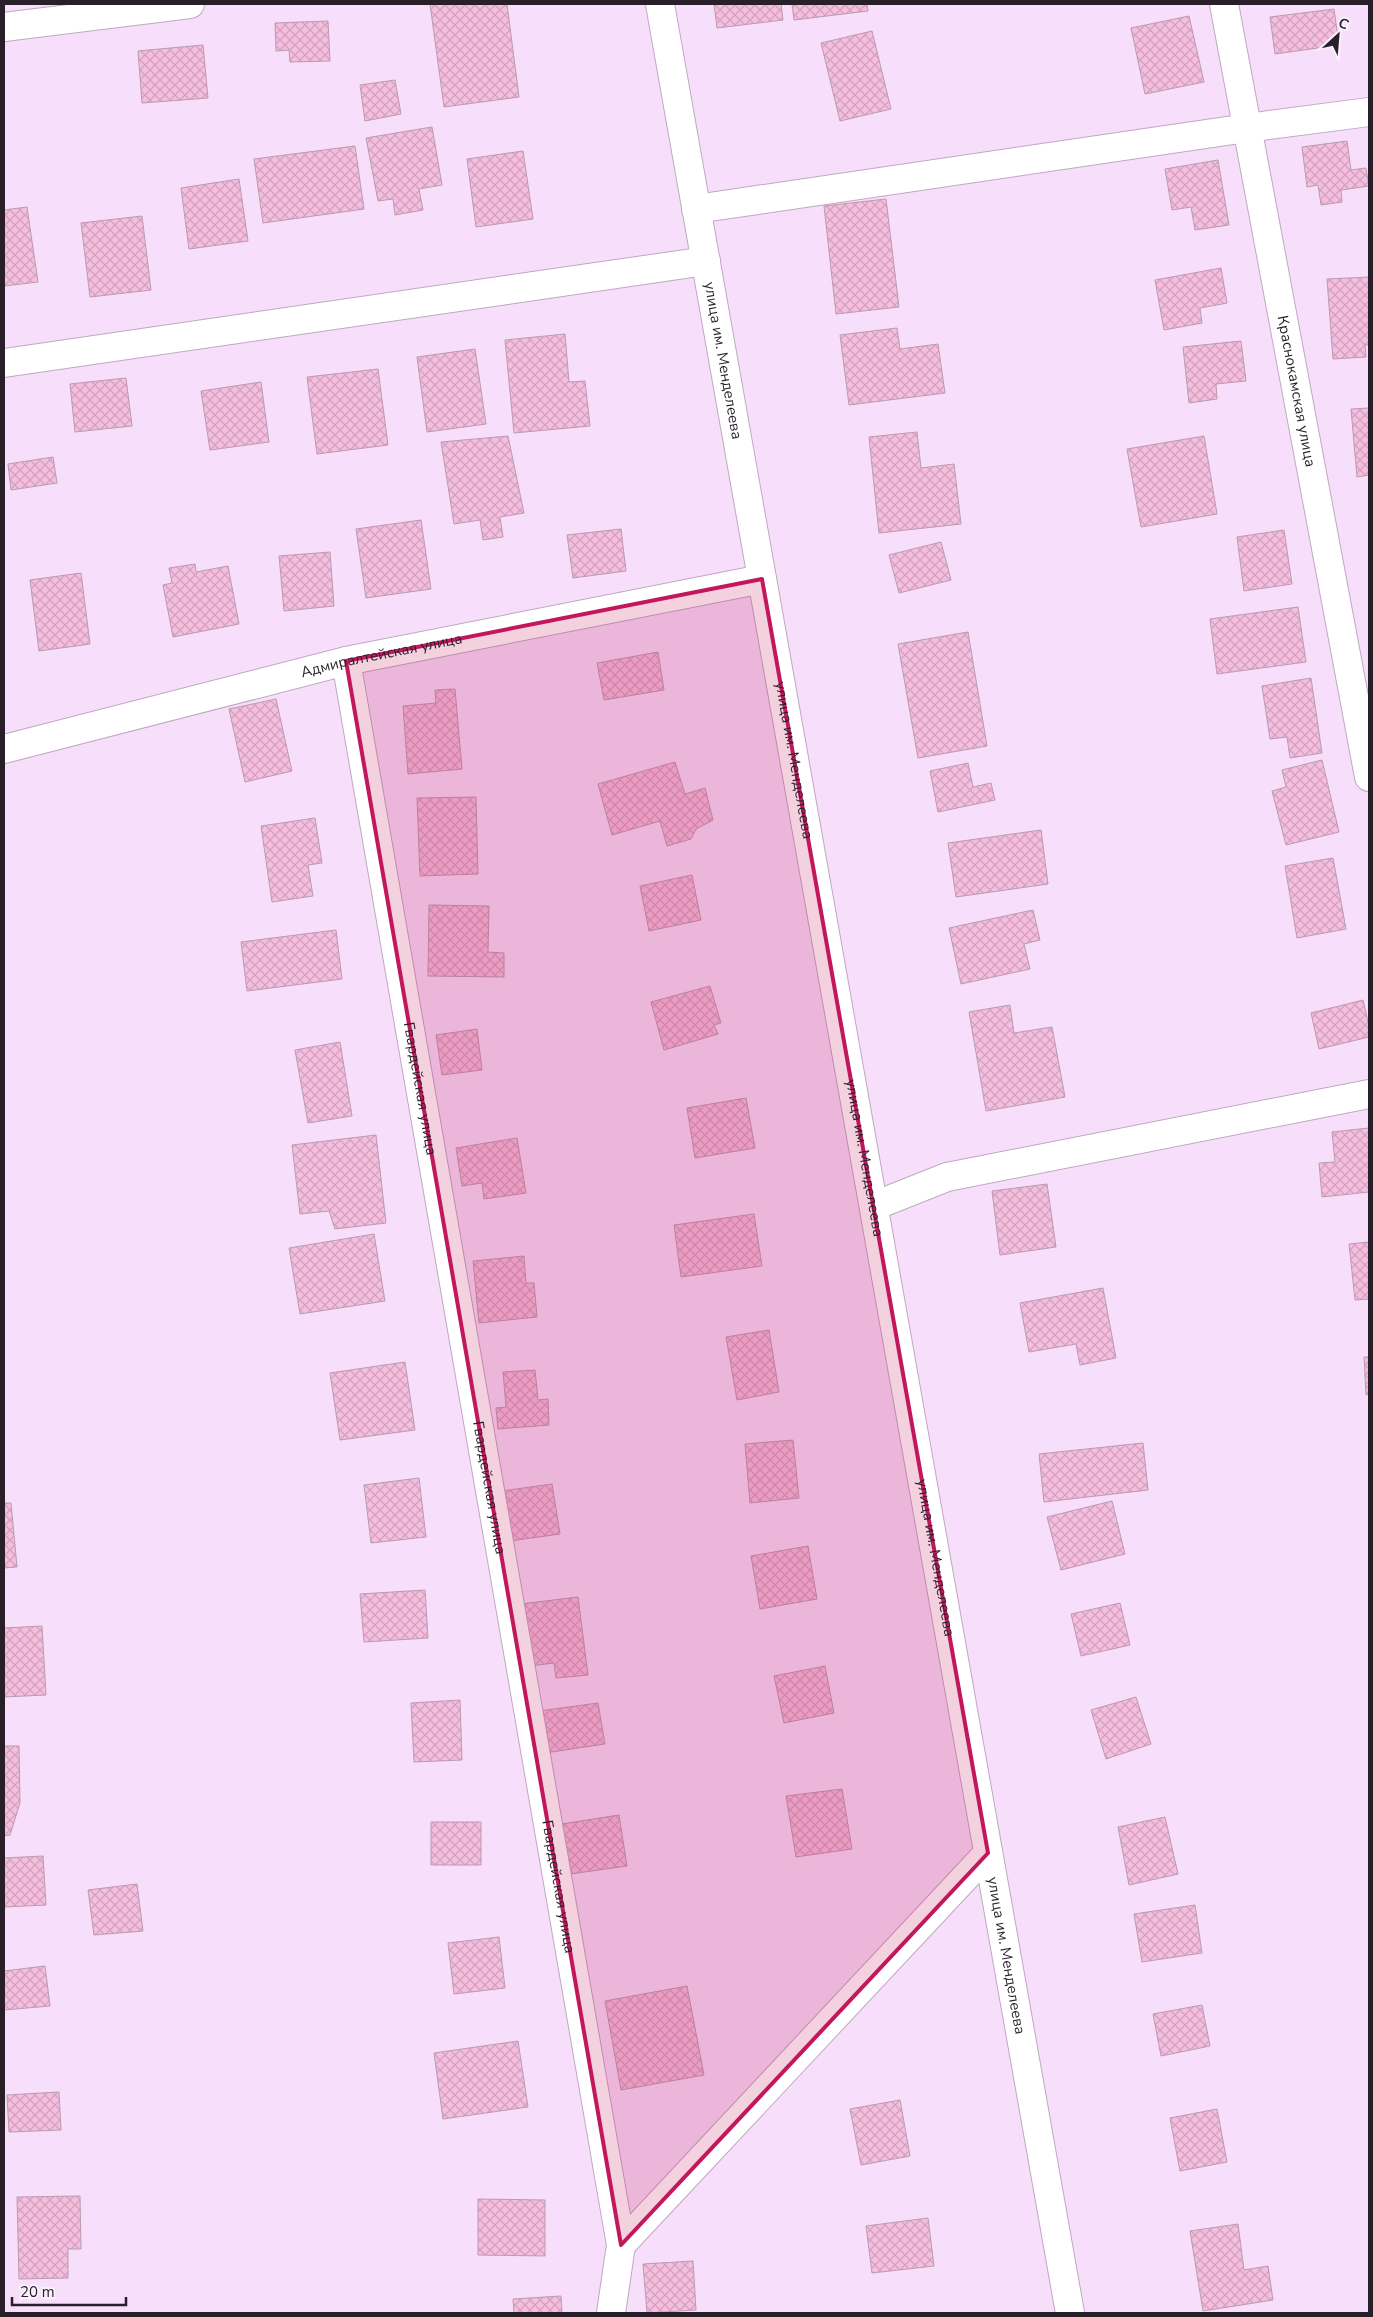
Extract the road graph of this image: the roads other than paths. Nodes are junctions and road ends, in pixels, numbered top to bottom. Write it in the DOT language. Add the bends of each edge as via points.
graph roads {
  1 [pos="190,4"];
  2 [pos="660,4"];
  3 [pos="1224,4"];
  4 [pos="4,27"];
  5 [pos="1369,112"];
  6 [pos="1247,128"];
  7 [pos="696,209"];
  8 [pos="706,261"];
  9 [pos="4,363"];
  10 [pos="762,579"];
  11 [pos="346,661"];
  12 [pos="4,749"];
  13 [pos="1369,777"];
  14 [pos="1369,1094"];
  15 [pos="874,1206"];
  16 [pos="988,1853"];
  17 [pos="621,2245"];
  18 [pos="611,2313"];
  19 [pos="1070,2313"];
  1 -- 4 [label="street"];
  2 -- 7 [label="street, улица им. Менделеева"];
  3 -- 6 [label="street, Краснокамская улица"];
  5 -- 6 [label="street"];
  6 -- 7 [label="street"];
  6 -- 13 [label="street, Краснокамская улица"];
  7 -- 8 [label="street, улица им. Менделеева"];
  8 -- 9 [label="street"];
  8 -- 10 [label="street, улица им. Менделеева"];
  10 -- 11 [label="street, Адмиралтейская улица"];
  10 -- 15 [label="street, улица им. Менделеева"];
  11 -- 12 [label="street, Адмиралтейская улица"];
  11 -- 17 [label="street, Гвардейская улица"];
  14 -- 15 [label="street" via="946,1177"];
  15 -- 16 [label="street, улица им. Менделеева"];
  16 -- 17 [label="street"];
  16 -- 19 [label="street, улица им. Менделеева"];
  17 -- 18 [label="street, Гвардейская улица"];
}
